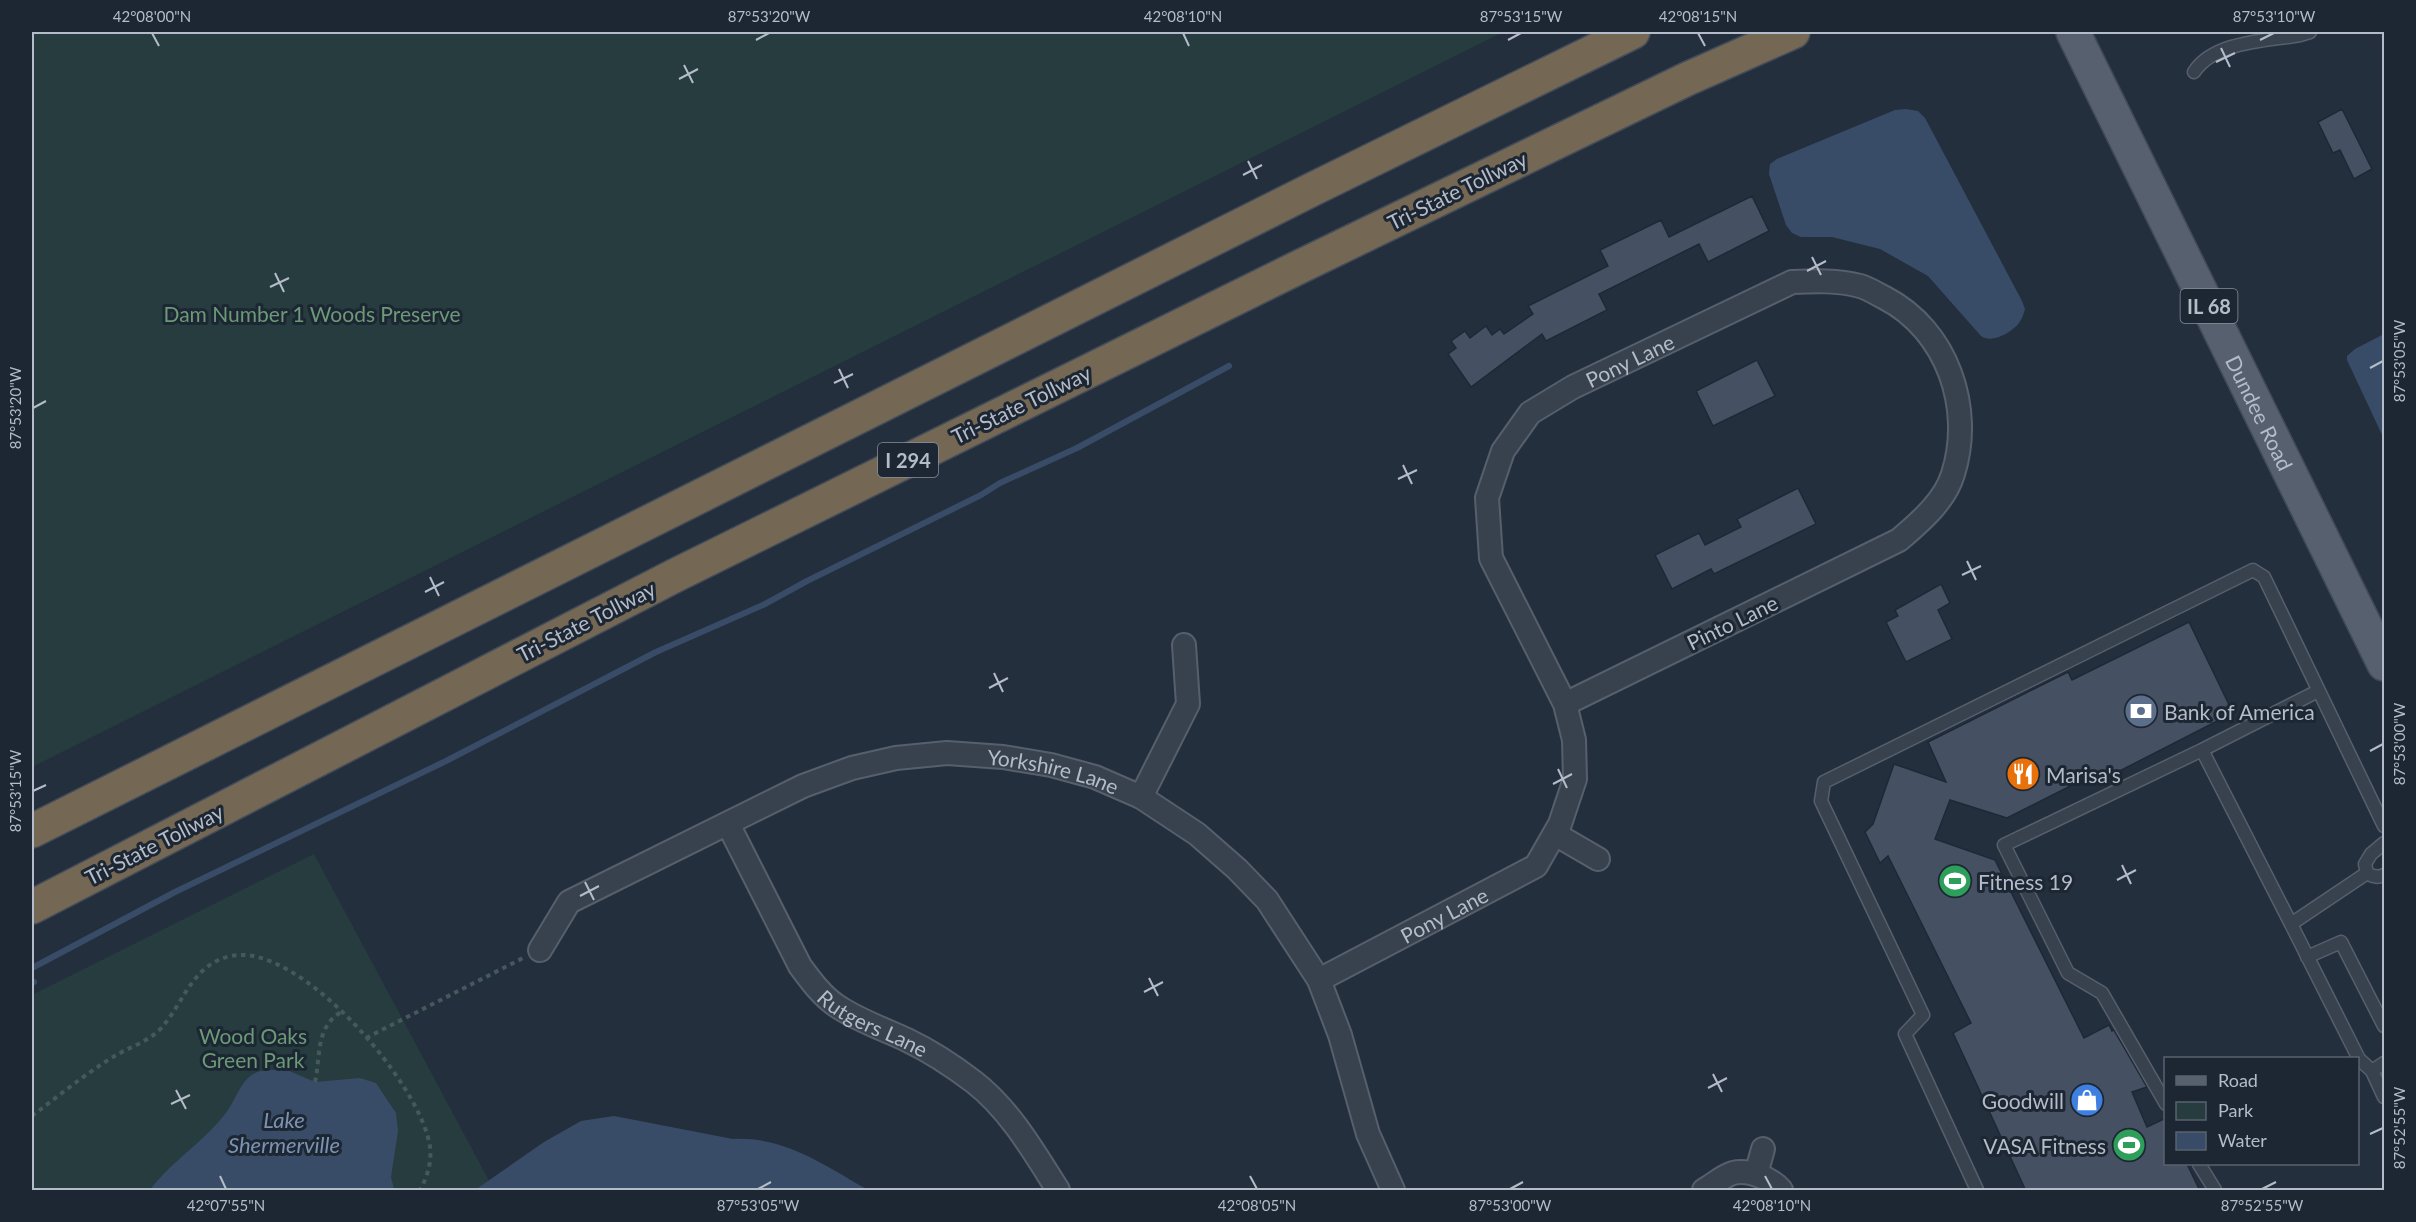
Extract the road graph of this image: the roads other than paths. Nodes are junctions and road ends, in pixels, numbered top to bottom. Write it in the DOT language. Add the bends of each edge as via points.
graph roads {
  1 [pos="1633,32"];
  2 [pos="1793,32"];
  3 [pos="2073,32"];
  4 [pos="2310,32"];
  5 [pos="2194,72"];
  6 [pos="1899,540"];
  7 [pos="1184,645"];
  8 [pos="2385,664"];
  9 [pos="2318,691"];
  10 [pos="1565,704"];
  11 [pos="2202,750"];
  12 [pos="1141,797"];
  13 [pos="728,824"];
  14 [pos="2385,826"];
  15 [pos="32,831"];
  16 [pos="1555,834"];
  17 [pos="2385,843"];
  18 [pos="1598,859"];
  19 [pos="2367,873"];
  20 [pos="2385,875"];
  21 [pos="32,908"];
  22 [pos="2291,924"];
  23 [pos="540,950"];
  24 [pos="2307,957"];
  25 [pos="1319,980"];
  26 [pos="2385,1026"];
  27 [pos="2358,1057"];
  28 [pos="2359,1059"];
  29 [pos="2385,1063"];
  30 [pos="2372,1071"];
  31 [pos="2385,1097"];
  32 [pos="2164,1101"];
  33 [pos="1763,1149"];
  34 [pos="2200,1165"];
  35 [pos="1756,1174"];
  36 [pos="1058,1191"];
  37 [pos="1393,1191"];
  38 [pos="1704,1191"];
  39 [pos="1781,1191"];
  40 [pos="1977,1191"];
  41 [pos="2215,1191"];
  1 -- 15 [label="highway"];
  2 -- 21 [label="highway, Tri-State Tollway / I 294" via="1687,79 1295,269 676,575"];
  3 -- 8 [label="main road, Dundee Road / IL 68"];
  4 -- 5 [label="lane" via="2226,48 2200,62"];
  6 -- 10 [label="street, Pinto Lane"];
  6 -- 10 [label="street, Pony Lane" via="1931,512 1953,476 1962,427 1954,381 1932,336 1900,306 1862,286 1827,280 1792,282 1573,387 1530,413 1503,451 1487,498 1491,558"];
  7 -- 12 [label="street" via="1188,704"];
  9 -- 11 [label="lane"];
  9 -- 14 [label="lane"];
  9 -- 40 [label="lane" via="2265,577 2253,570 1824,782 1821,801 1923,1015 1905,1034"];
  10 -- 16 [label="street, Pony Lane" via="1574,740 1575,779"];
  11 -- 22 [label="lane"];
  11 -- 32 [label="lane" via="2004,845 2068,973 2102,993"];
  12 -- 13 [label="street, Yorkshire Lane" via="1095,777 1052,765 947,753 896,758 852,768 802,786"];
  12 -- 25 [label="street, Yorkshire Lane" via="1197,834 1267,900"];
  13 -- 23 [label="street, Yorkshire Lane" via="569,902"];
  13 -- 36 [label="street, Rutgers Lane" via="814,986 851,1015 908,1041 975,1083 1023,1135"];
  16 -- 18 [label="street"];
  16 -- 25 [label="street, Pony Lane" via="1536,866"];
  17 -- 19 [label="lane" via="2370,854 2365,864"];
  19 -- 20 [label="lane"];
  19 -- 22 [label="lane"];
  22 -- 24 [label="lane"];
  24 -- 26 [label="lane" via="2341,942"];
  24 -- 27 [label="lane"];
  25 -- 37 [label="street, Yorkshire Lane" via="1340,1035 1368,1134"];
  28 -- 30 [label="lane"];
  29 -- 30 [label="lane"];
  30 -- 31 [label="lane"];
  33 -- 35 [label="street"];
  34 -- 41 [label="lane"];
  35 -- 38 [label="street" via="1734,1173"];
  35 -- 39 [label="street"];
}
